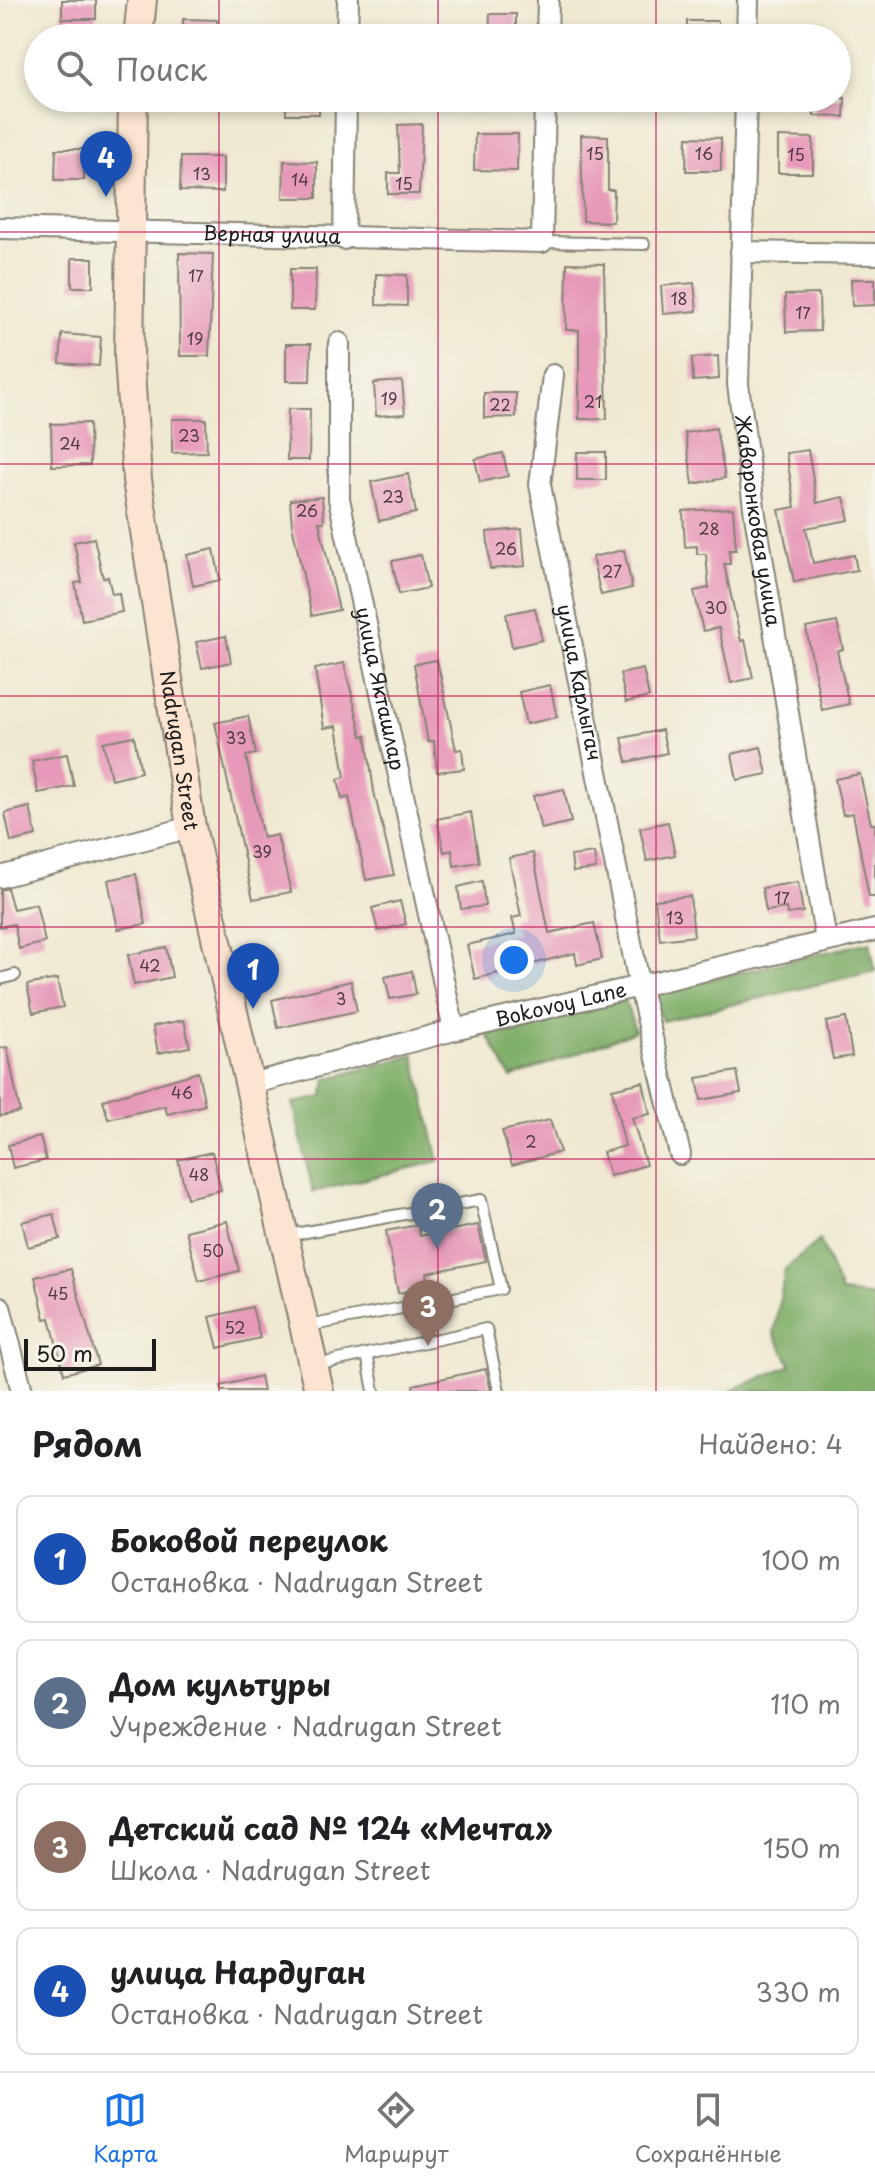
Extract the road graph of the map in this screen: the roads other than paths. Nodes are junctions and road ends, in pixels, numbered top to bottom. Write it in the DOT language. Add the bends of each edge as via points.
graph roads {
  1 [pos="142,0"];
  2 [pos="348,0"];
  3 [pos="548,0"];
  4 [pos="748,0"];
  5 [pos="139,24"];
  6 [pos="347,24"];
  7 [pos="547,24"];
  8 [pos="747,24"];
  9 [pos="132,112"];
  10 [pos="346,112"];
  11 [pos="545,112"];
  12 [pos="746,112"];
  13 [pos="0,228"];
  14 [pos="128,230"];
  15 [pos="344,239"];
  16 [pos="542,242"];
  17 [pos="644,244"];
  18 [pos="741,252"];
  19 [pos="875,254"];
  20 [pos="339,343"];
  21 [pos="553,375"];
  22 [pos="191,827"];
  23 [pos="0,877"];
  24 [pos="875,930"];
  25 [pos="826,941"];
  26 [pos="15,975"];
  27 [pos="0,979"];
  28 [pos="640,988"];
  29 [pos="454,1030"];
  30 [pos="247,1085"];
  31 [pos="680,1154"];
  32 [pos="282,1236"];
  33 [pos="0,1307"];
  34 [pos="304,1326"];
  35 [pos="367,1354"];
  36 [pos="316,1378"];
  37 [pos="22,1391"];
  38 [pos="374,1391"];
  39 [pos="499,1391"];
  1 -- 5 [label="street"];
  2 -- 6 [label="street"];
  3 -- 7 [label="street"];
  4 -- 8 [label="street"];
  9 -- 14 [label="street, Nadrugan Street"];
  10 -- 15 [label="street"];
  11 -- 16 [label="street"];
  12 -- 18 [label="street, Жаворонковая улица"];
  13 -- 14 [label="street, Верная улица"];
  14 -- 15 [label="street, Верная улица"];
  14 -- 22 [label="street, Nadrugan Street" via="137,480"];
  15 -- 16 [label="street, Верная улица"];
  16 -- 17 [label="lane"];
  18 -- 19 [label="street"];
  18 -- 25 [label="street, Жаворонковая улица" via="738,384"];
  20 -- 29 [label="street, улица Якташлар" via="339,499"];
  21 -- 28 [label="street, улица Карлыгач" via="540,485"];
  22 -- 23 [label="street"];
  22 -- 30 [label="street, Nadrugan Street"];
  24 -- 25 [label="street, Bokovoy Lane"];
  25 -- 28 [label="street, Bokovoy Lane"];
  26 -- 27 [label="lane"];
  28 -- 29 [label="street, Bokovoy Lane"];
  28 -- 31 [label="street, улица Карлыгач"];
  29 -- 30 [label="street, Bokovoy Lane"];
  30 -- 32 [label="street, Nadrugan Street"];
  32 -- 34 [label="street, Nadrugan Street"];
  32 -- 34 [label="lane" via="481,1200 501,1289"];
  33 -- 37 [label="street"];
  34 -- 36 [label="street, Nadrugan Street"];
  35 -- 36 [label="lane"];
  35 -- 38 [label="lane"];
  35 -- 39 [label="lane" via="486,1329"];
}
